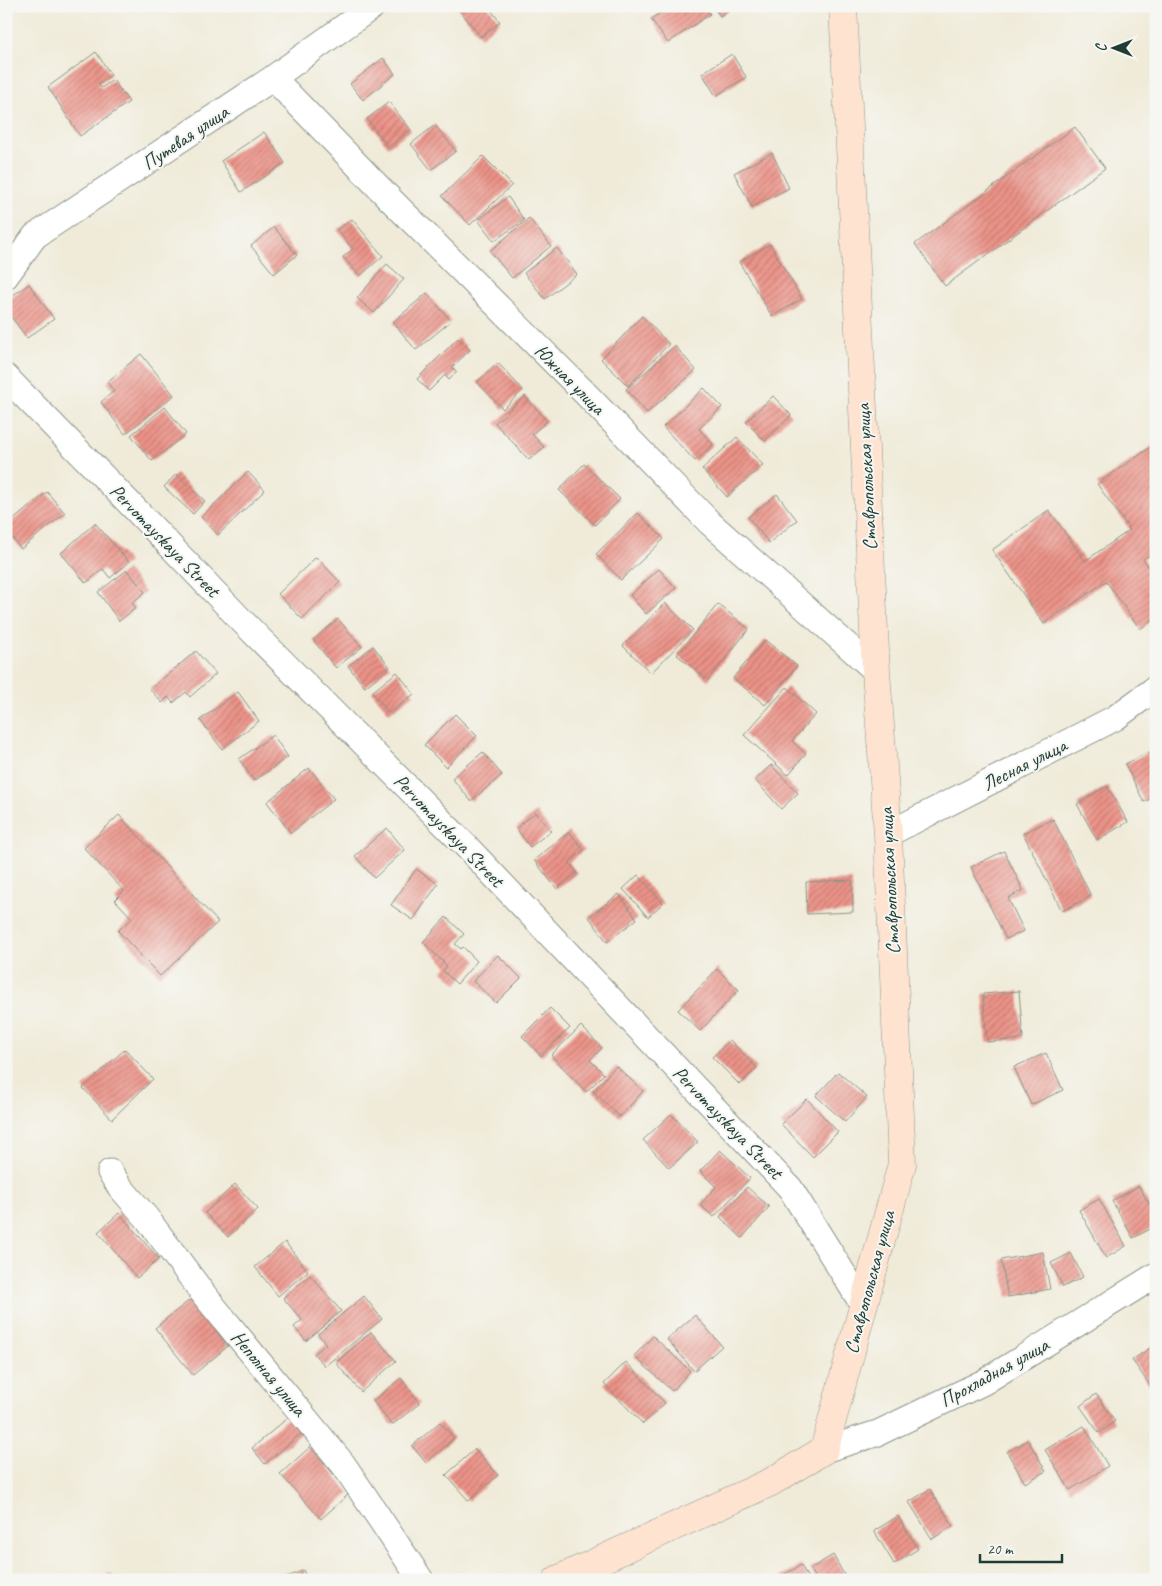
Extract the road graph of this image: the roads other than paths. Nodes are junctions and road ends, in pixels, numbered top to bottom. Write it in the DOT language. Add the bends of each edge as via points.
graph roads {
  1 [pos="373,6"];
  2 [pos="843,6"];
  3 [pos="273,78"];
  4 [pos="6,276"];
  5 [pos="6,377"];
  6 [pos="876,671"];
  7 [pos="1156,688"];
  8 [pos="888,834"];
  9 [pos="110,1172"];
  10 [pos="1156,1275"];
  11 [pos="863,1305"];
  12 [pos="824,1450"];
  13 [pos="421,1580"];
  14 [pos="556,1580"];
  1 -- 3 [label="street, Путевая улица"];
  2 -- 6 [label="street, Ставропольская улица"];
  3 -- 4 [label="street, Путевая улица" via="36,236"];
  3 -- 6 [label="street, Южная улица" via="710,523"];
  5 -- 11 [label="street, Pervomayskaya Street" via="465,845 790,1188"];
  6 -- 8 [label="street, Ставропольская улица"];
  7 -- 8 [label="street, Лесная улица" via="1115,718"];
  8 -- 11 [label="street, Ставропольская улица" via="902,1164"];
  9 -- 13 [label="street, Неполная улица" via="205,1296 343,1464"];
  10 -- 12 [label="street, Прохладная улица" via="984,1382 878,1433"];
  11 -- 12 [label="street, Ставропольская улица"];
  12 -- 14 [label="street" via="771,1482"];
}
